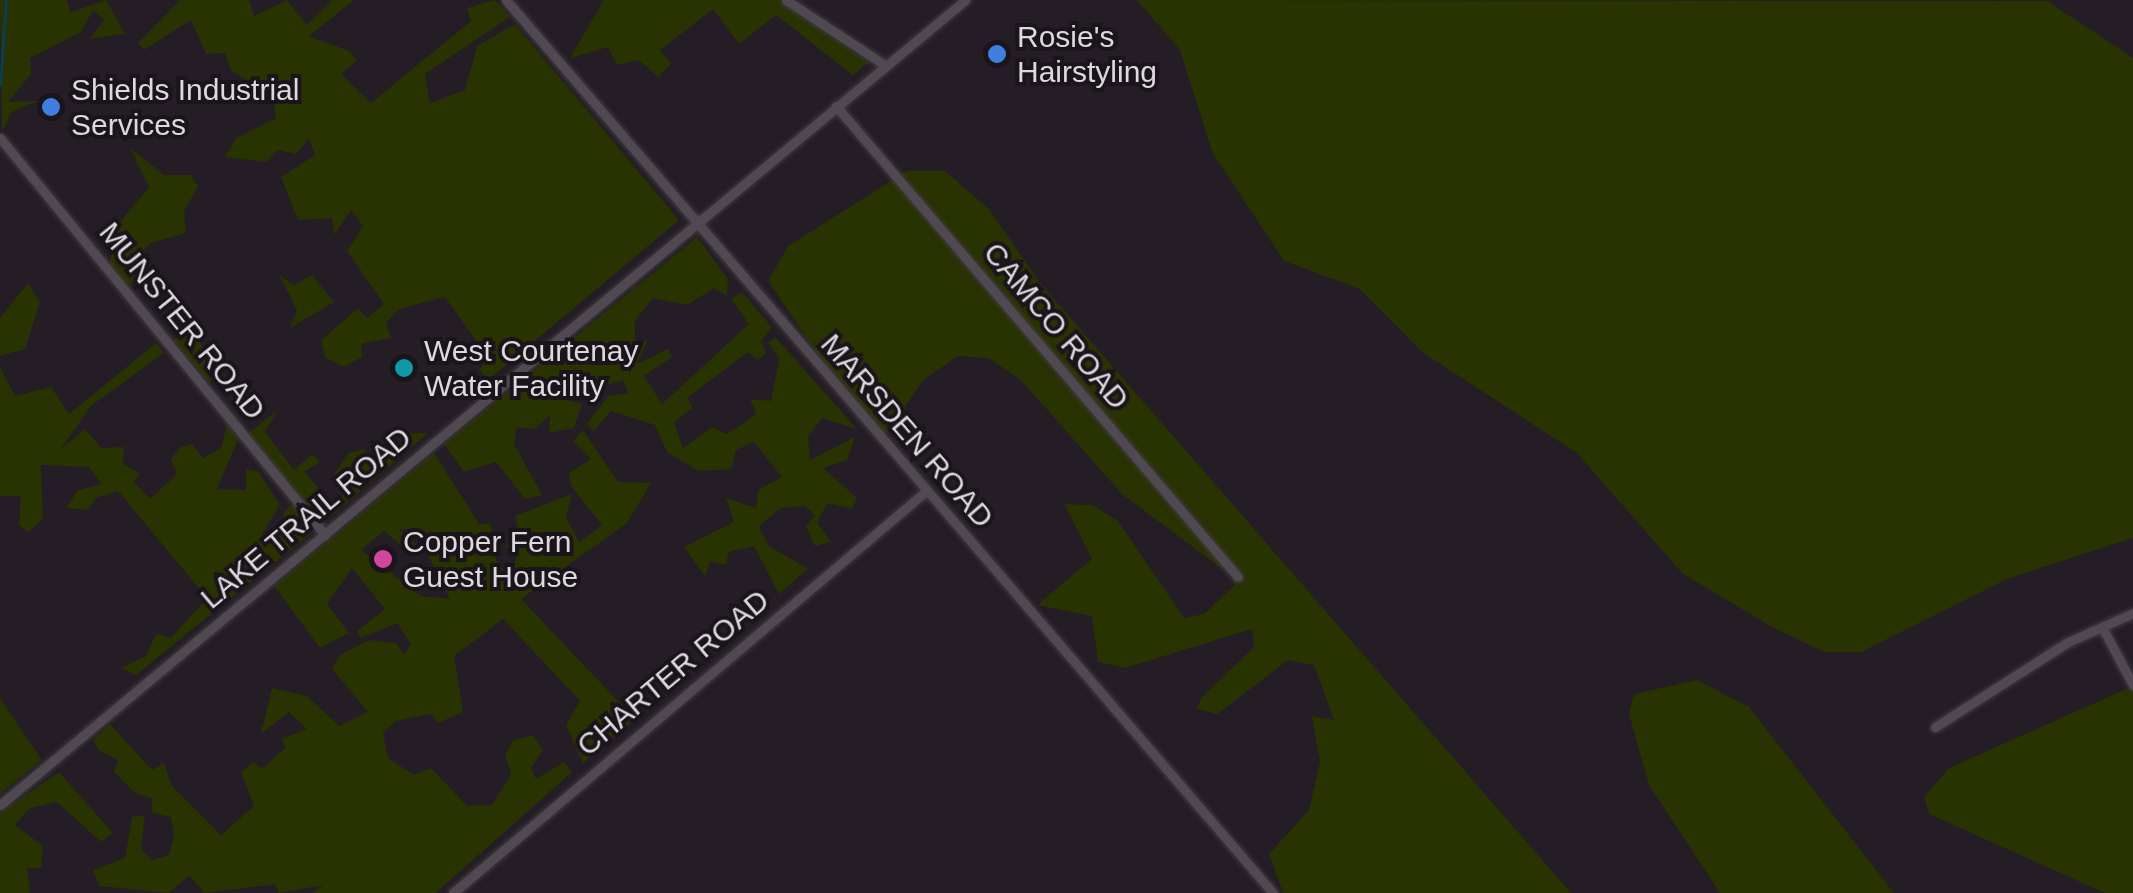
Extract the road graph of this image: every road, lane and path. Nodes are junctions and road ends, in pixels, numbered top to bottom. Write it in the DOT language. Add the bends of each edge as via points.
graph roads {
  1 [pos="506,0"];
  2 [pos="786,0"];
  3 [pos="966,0"];
  4 [pos="886,66"];
  5 [pos="836,106"];
  6 [pos="0,138"];
  7 [pos="695,225"];
  8 [pos="926,491"];
  9 [pos="325,535"];
  10 [pos="1238,578"];
  11 [pos="2133,614"];
  12 [pos="2102,627"];
  13 [pos="2133,685"];
  14 [pos="1936,727"];
  15 [pos="0,805"];
  16 [pos="453,893"];
  17 [pos="1273,893"];
  1 -- 7 [label="street, MARSDEN ROAD"];
  2 -- 4 [label="street"];
  3 -- 4 [label="street, LAKE TRAIL ROAD"];
  4 -- 5 [label="street, LAKE TRAIL ROAD"];
  5 -- 7 [label="street, LAKE TRAIL ROAD"];
  5 -- 10 [label="street, CAMCO ROAD"];
  6 -- 9 [label="street, MUNSTER ROAD"];
  7 -- 8 [label="street, MARSDEN ROAD"];
  7 -- 9 [label="street, LAKE TRAIL ROAD"];
  8 -- 16 [label="street, CHARTER ROAD"];
  8 -- 17 [label="street, MARSDEN ROAD"];
  9 -- 15 [label="street, LAKE TRAIL ROAD"];
  11 -- 12 [label="street"];
  12 -- 13 [label="street"];
  12 -- 14 [label="street"];
}
